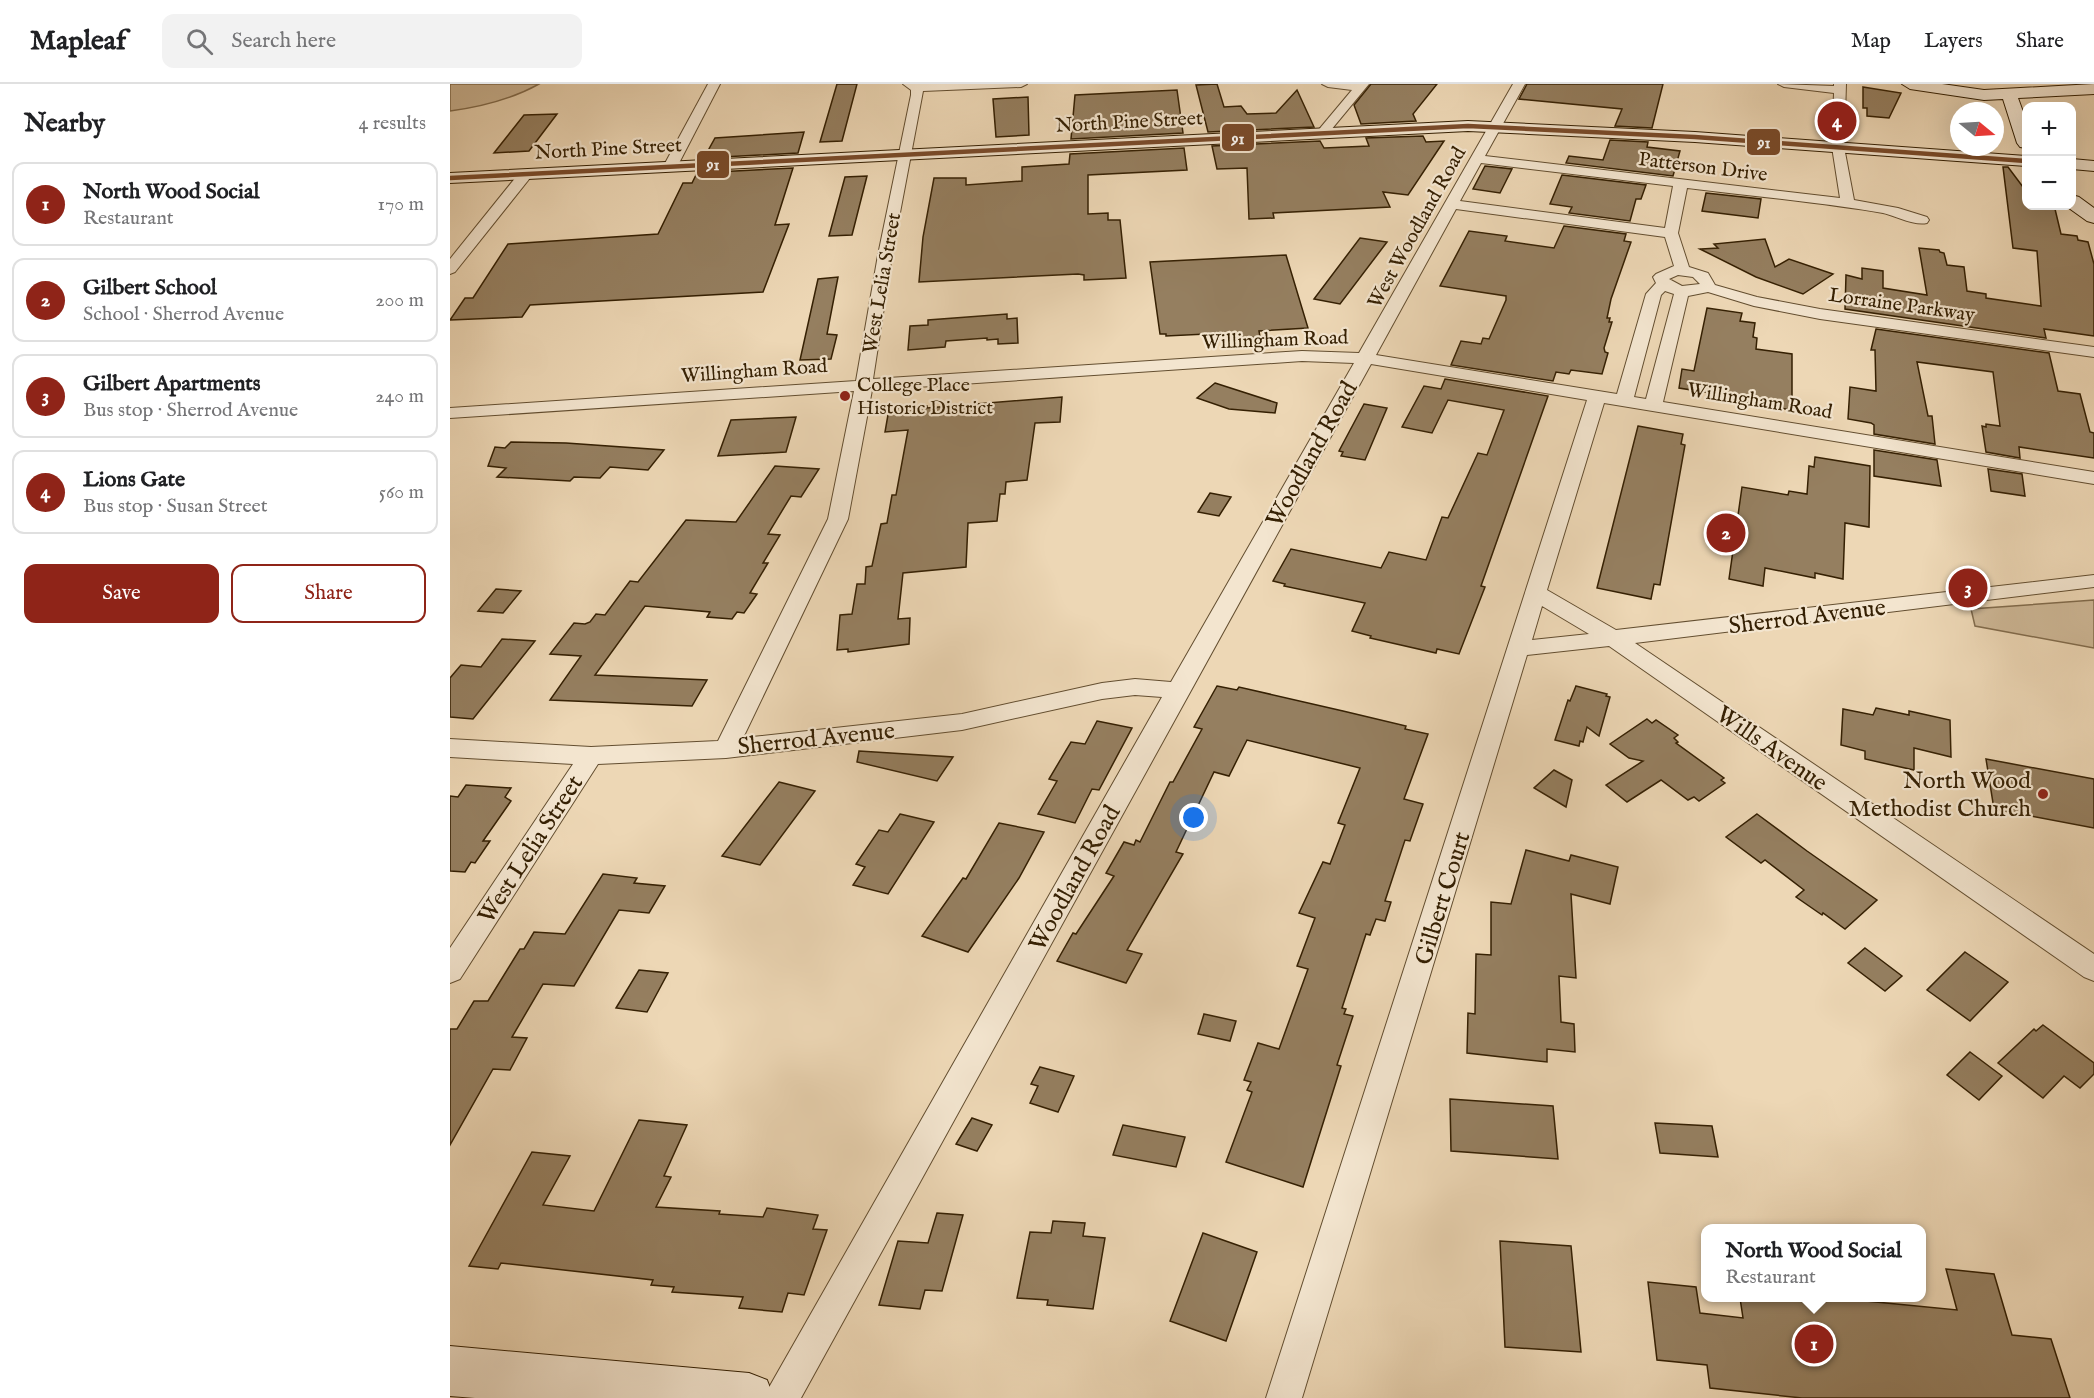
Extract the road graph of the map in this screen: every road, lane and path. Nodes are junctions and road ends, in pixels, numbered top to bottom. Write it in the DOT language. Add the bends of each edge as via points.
graph roads {
  1 [pos="714,84"];
  2 [pos="1021,84"];
  3 [pos="1328,84"];
  4 [pos="1519,84"];
  5 [pos="1785,84"];
  6 [pos="1910,84"];
  7 [pos="913,86"];
  8 [pos="1361,86"];
  9 [pos="1839,87"];
  10 [pos="2058,87"];
  11 [pos="2094,89"];
  12 [pos="2009,94"];
  13 [pos="1495,126"];
  14 [pos="2022,131"];
  15 [pos="1322,133"];
  16 [pos="1838,147"];
  17 [pos="906,156"];
  18 [pos="1477,159"];
  19 [pos="2022,161"];
  20 [pos="2076,164"];
  21 [pos="2094,166"];
  22 [pos="670,167"];
  23 [pos="525,174"];
  24 [pos="450,178"];
  25 [pos="1681,182"];
  26 [pos="1848,203"];
  27 [pos="1452,204"];
  28 [pos="2076,204"];
  29 [pos="2094,217"];
  30 [pos="1923,220"];
  31 [pos="1671,233"];
  32 [pos="450,269"];
  33 [pos="1683,270"];
  34 [pos="1664,283"];
  35 [pos="1707,287"];
  36 [pos="1682,291"];
  37 [pos="1641,341"];
  38 [pos="1668,345"];
  39 [pos="2094,352"];
  40 [pos="1365,358"];
  41 [pos="864,385"];
  42 [pos="1597,396"];
  43 [pos="1624,401"];
  44 [pos="1653,405"];
  45 [pos="450,413"];
  46 [pos="2094,478"];
  47 [pos="2094,581"];
  48 [pos="1536,593"];
  49 [pos="1614,639"];
  50 [pos="1520,649"];
  51 [pos="1179,692"];
  52 [pos="450,748"];
  53 [pos="726,748"];
  54 [pos="591,756"];
  55 [pos="2094,969"];
  56 [pos="450,971"];
  57 [pos="450,1371"];
  58 [pos="749,1398"];
  59 [pos="781,1398"];
  60 [pos="1284,1398"];
  1 -- 22 [label="street"];
  2 -- 7 [label="street"];
  3 -- 8 [label="street"];
  4 -- 13 [label="street, West Woodland Road"];
  5 -- 9 [label="street"];
  6 -- 12 [label="main road" via="1955,92"];
  7 -- 17 [label="street, West Lelia Street" via="918,95"];
  8 -- 15 [label="street"];
  9 -- 16 [label="street"];
  10 -- 11 [label="main road"];
  10 -- 12 [label="main road"];
  12 -- 14 [label="main road"];
  13 -- 15 [label="main road, North Pine Street"];
  13 -- 16 [label="main road, North Pine Street"];
  13 -- 18 [label="street, West Woodland Road"];
  15 -- 17 [label="main road, North Pine Street"];
  16 -- 19 [label="main road, North Pine Street"];
  16 -- 26 [label="street"];
  17 -- 22 [label="main road, North Pine Street"];
  17 -- 41 [label="street, West Lelia Street"];
  18 -- 25 [label="street, Patterson Drive"];
  18 -- 27 [label="street, West Woodland Road"];
  20 -- 21 [label="main road"];
  22 -- 23 [label="main road, North Pine Street"];
  23 -- 24 [label="main road, North Pine Street"];
  23 -- 32 [label="street"];
  25 -- 26 [label="street, Patterson Drive"];
  25 -- 31 [label="street"];
  26 -- 30 [label="street, Patterson Drive"];
  27 -- 31 [label="street"];
  27 -- 40 [label="street, West Woodland Road"];
  28 -- 29 [label="main road"];
  31 -- 33 [label="street"];
  33 -- 34 [label="street" via="1664,274"];
  33 -- 35 [label="street" via="1704,277"];
  34 -- 36 [label="street"];
  34 -- 37 [label="street" via="1654,294"];
  35 -- 36 [label="street"];
  35 -- 39 [label="street, Lorraine Parkway" via="1820,314"];
  36 -- 38 [label="street"];
  37 -- 38 [label="street"];
  37 -- 43 [label="street"];
  38 -- 44 [label="street"];
  40 -- 41 [label="street, Willingham Road" via="1302,356"];
  40 -- 42 [label="street, Willingham Road"];
  40 -- 51 [label="street, Woodland Road"];
  41 -- 45 [label="street, Willingham Road"];
  41 -- 53 [label="street, West Lelia Street" via="838,519"];
  42 -- 43 [label="street, Willingham Road"];
  42 -- 48 [label="street, Gilbert Court"];
  43 -- 44 [label="street, Willingham Road"];
  44 -- 46 [label="street, Willingham Road"];
  47 -- 49 [label="street, Sherrod Avenue"];
  48 -- 49 [label="street, Wills Avenue"];
  48 -- 50 [label="street, Gilbert Court"];
  49 -- 50 [label="street, Sherrod Avenue"];
  49 -- 55 [label="street, Wills Avenue"];
  50 -- 60 [label="street, Gilbert Court"];
  51 -- 53 [label="street, Sherrod Avenue" via="1135,687 1102,691 962,722"];
  51 -- 59 [label="street, Woodland Road"];
  52 -- 54 [label="street, Sherrod Avenue"];
  53 -- 54 [label="street, Sherrod Avenue"];
  54 -- 56 [label="street, West Lelia Street"];
  57 -- 58 [label="main road"];
}
